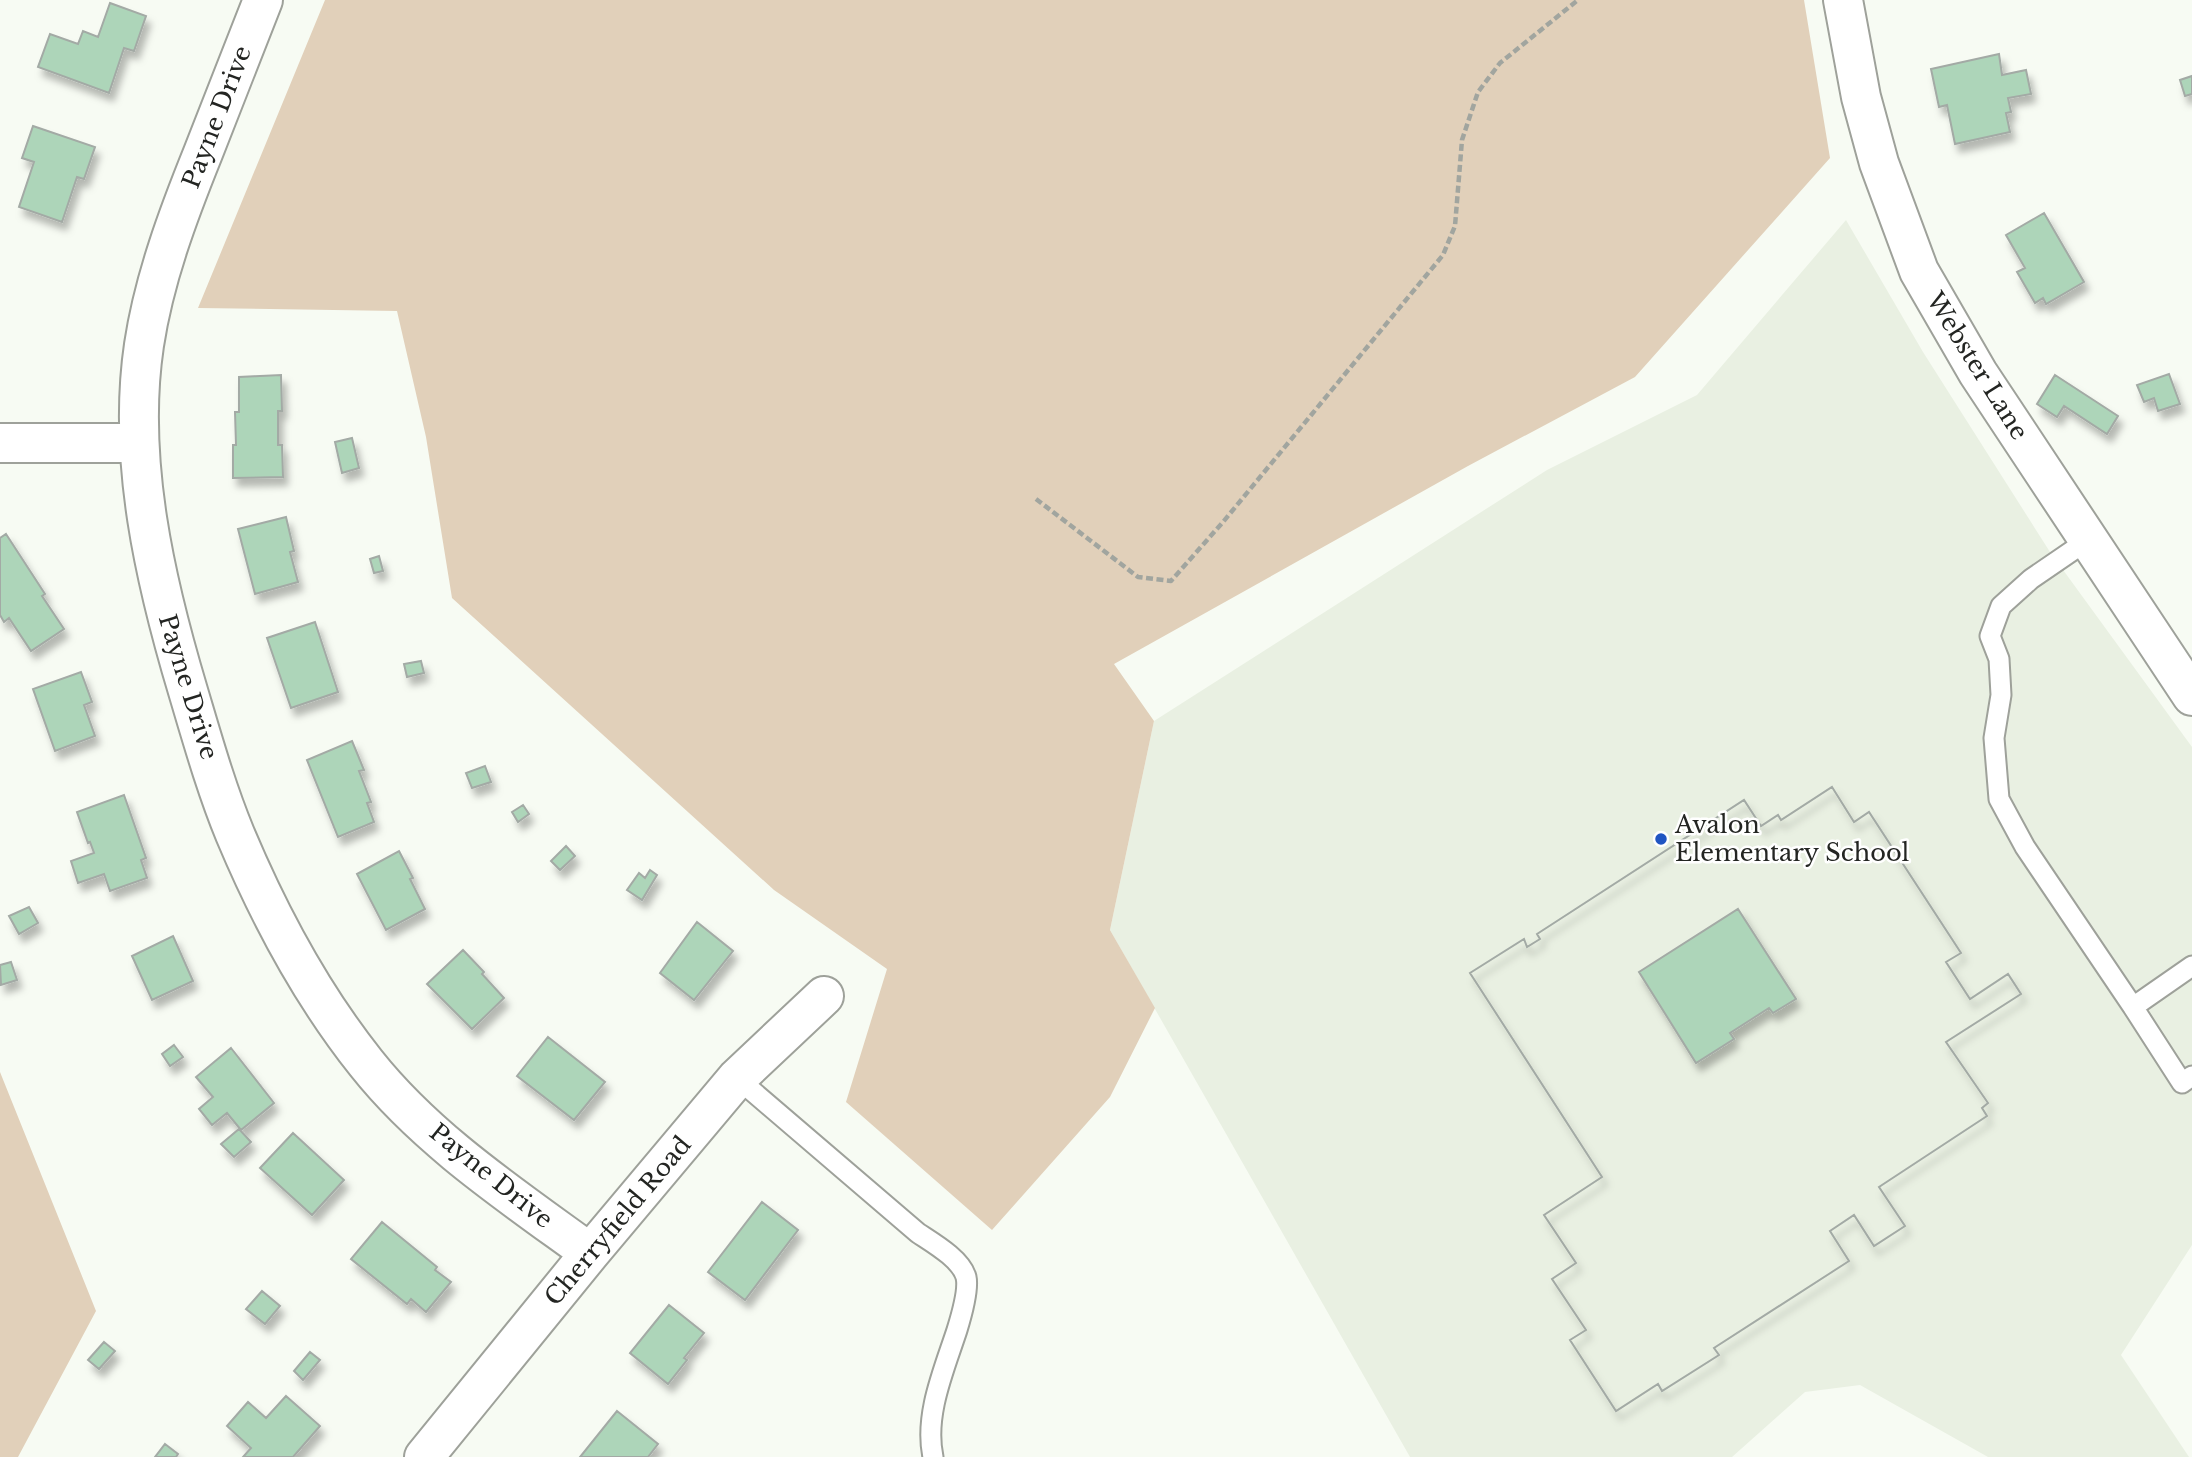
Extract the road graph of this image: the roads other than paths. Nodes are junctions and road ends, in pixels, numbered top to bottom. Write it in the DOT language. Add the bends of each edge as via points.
graph roads {
  1 [pos="263,0"];
  2 [pos="1843,0"];
  3 [pos="0,443"];
  4 [pos="139,443"];
  5 [pos="2088,540"];
  6 [pos="2192,696"];
  7 [pos="2192,965"];
  8 [pos="824,996"];
  9 [pos="2133,1007"];
  10 [pos="2192,1076"];
  11 [pos="737,1078"];
  12 [pos="590,1253"];
  13 [pos="424,1457"];
  14 [pos="933,1457"];
  1 -- 4 [label="street, Payne Drive" via="180,212 151,303 139,395"];
  2 -- 5 [label="street, Webster Lane" via="1879,163 1919,271 1978,373"];
  3 -- 4 [label="street"];
  4 -- 12 [label="street, Payne Drive" via="163,601 201,735 234,831 303,972 366,1063 394,1094 484,1176"];
  5 -- 6 [label="street, Webster Lane"];
  5 -- 9 [label="lane" via="2001,606 1990,636 1999,659 2001,695 1994,738 1999,799 2025,847"];
  7 -- 9 [label="lane"];
  8 -- 11 [label="street, Cherryfield Road"];
  9 -- 10 [label="lane" via="2182,1083"];
  11 -- 12 [label="street, Cherryfield Road"];
  11 -- 14 [label="lane" via="918,1233 951,1255 966,1276 964,1309 932,1418"];
  12 -- 13 [label="street, Cherryfield Road"];
}
